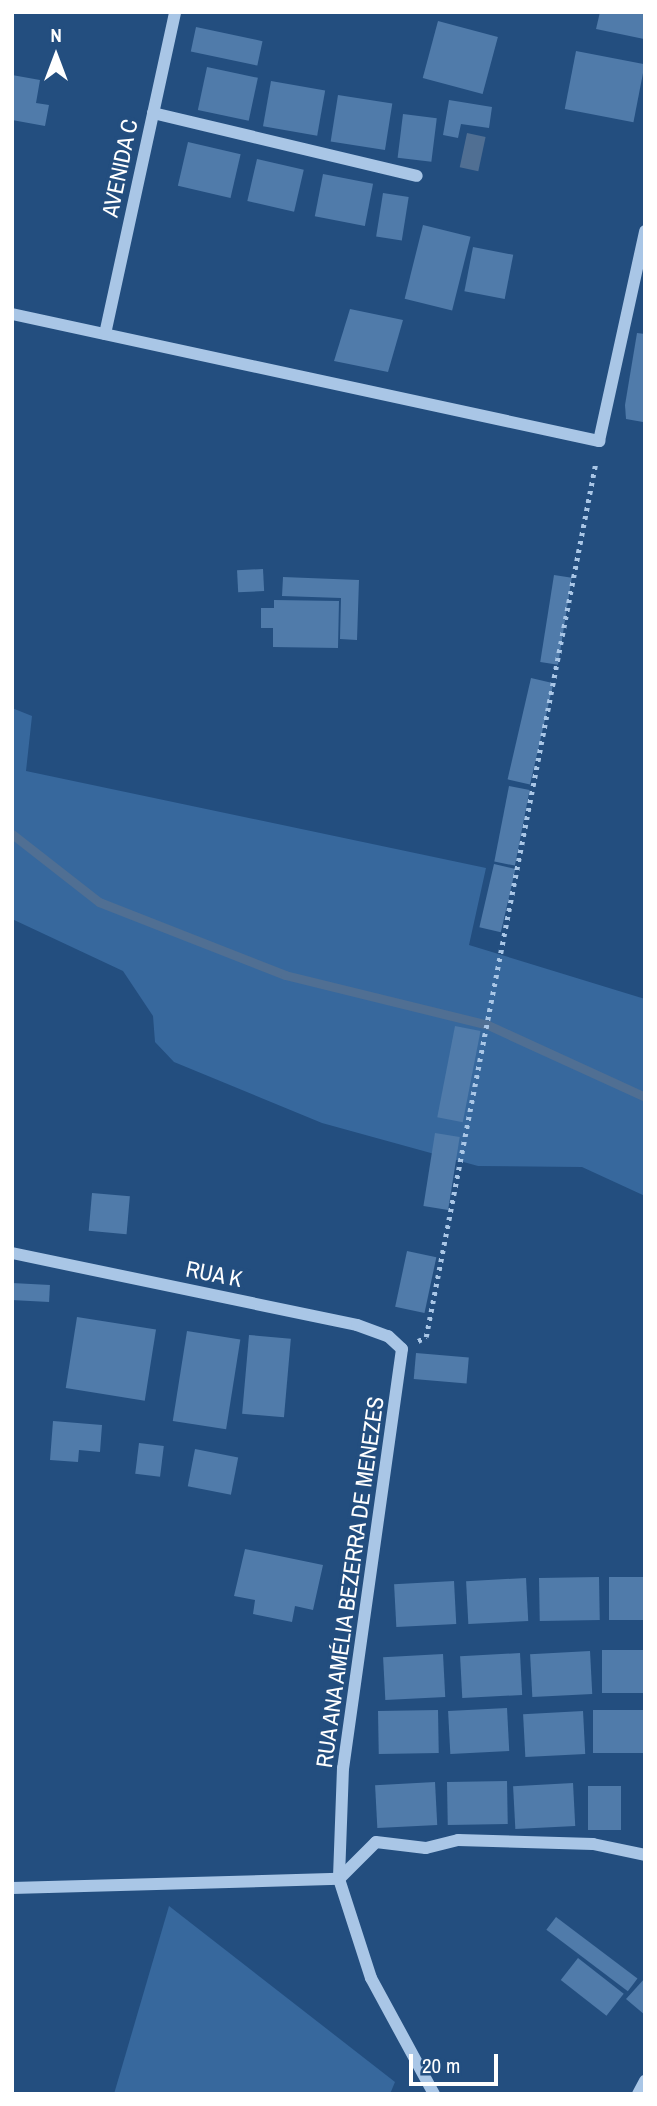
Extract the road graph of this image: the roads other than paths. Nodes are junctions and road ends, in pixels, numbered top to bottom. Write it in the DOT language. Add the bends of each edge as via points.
graph roads {
  1 [pos="175,12"];
  2 [pos="153,113"];
  3 [pos="417,176"];
  4 [pos="645,231"];
  5 [pos="12,314"];
  6 [pos="106,334"];
  7 [pos="12,1253"];
  8 [pos="402,1349"];
  9 [pos="645,1854"];
  10 [pos="339,1879"];
  11 [pos="12,1888"];
  12 [pos="645,2081"];
  13 [pos="434,2094"];
  14 [pos="638,2094"];
  1 -- 2 [label="street, AVENIDA C"];
  2 -- 3 [label="street"];
  2 -- 6 [label="street, AVENIDA C"];
  4 -- 6 [label="street" via="599,441"];
  5 -- 6 [label="street"];
  7 -- 8 [label="street, RUA K" via="357,1325 388,1336"];
  8 -- 10 [label="street, RUA ANA AMÉLIA BEZERRA DE MENEZES" via="348,1729"];
  9 -- 10 [label="street" via="580,1843 458,1840 426,1848 376,1842"];
  10 -- 11 [label="street"];
  10 -- 13 [label="street, RUA ANA AMÉLIA BEZERRA DE MENEZES" via="371,1978"];
  12 -- 14 [label="street"];
}
